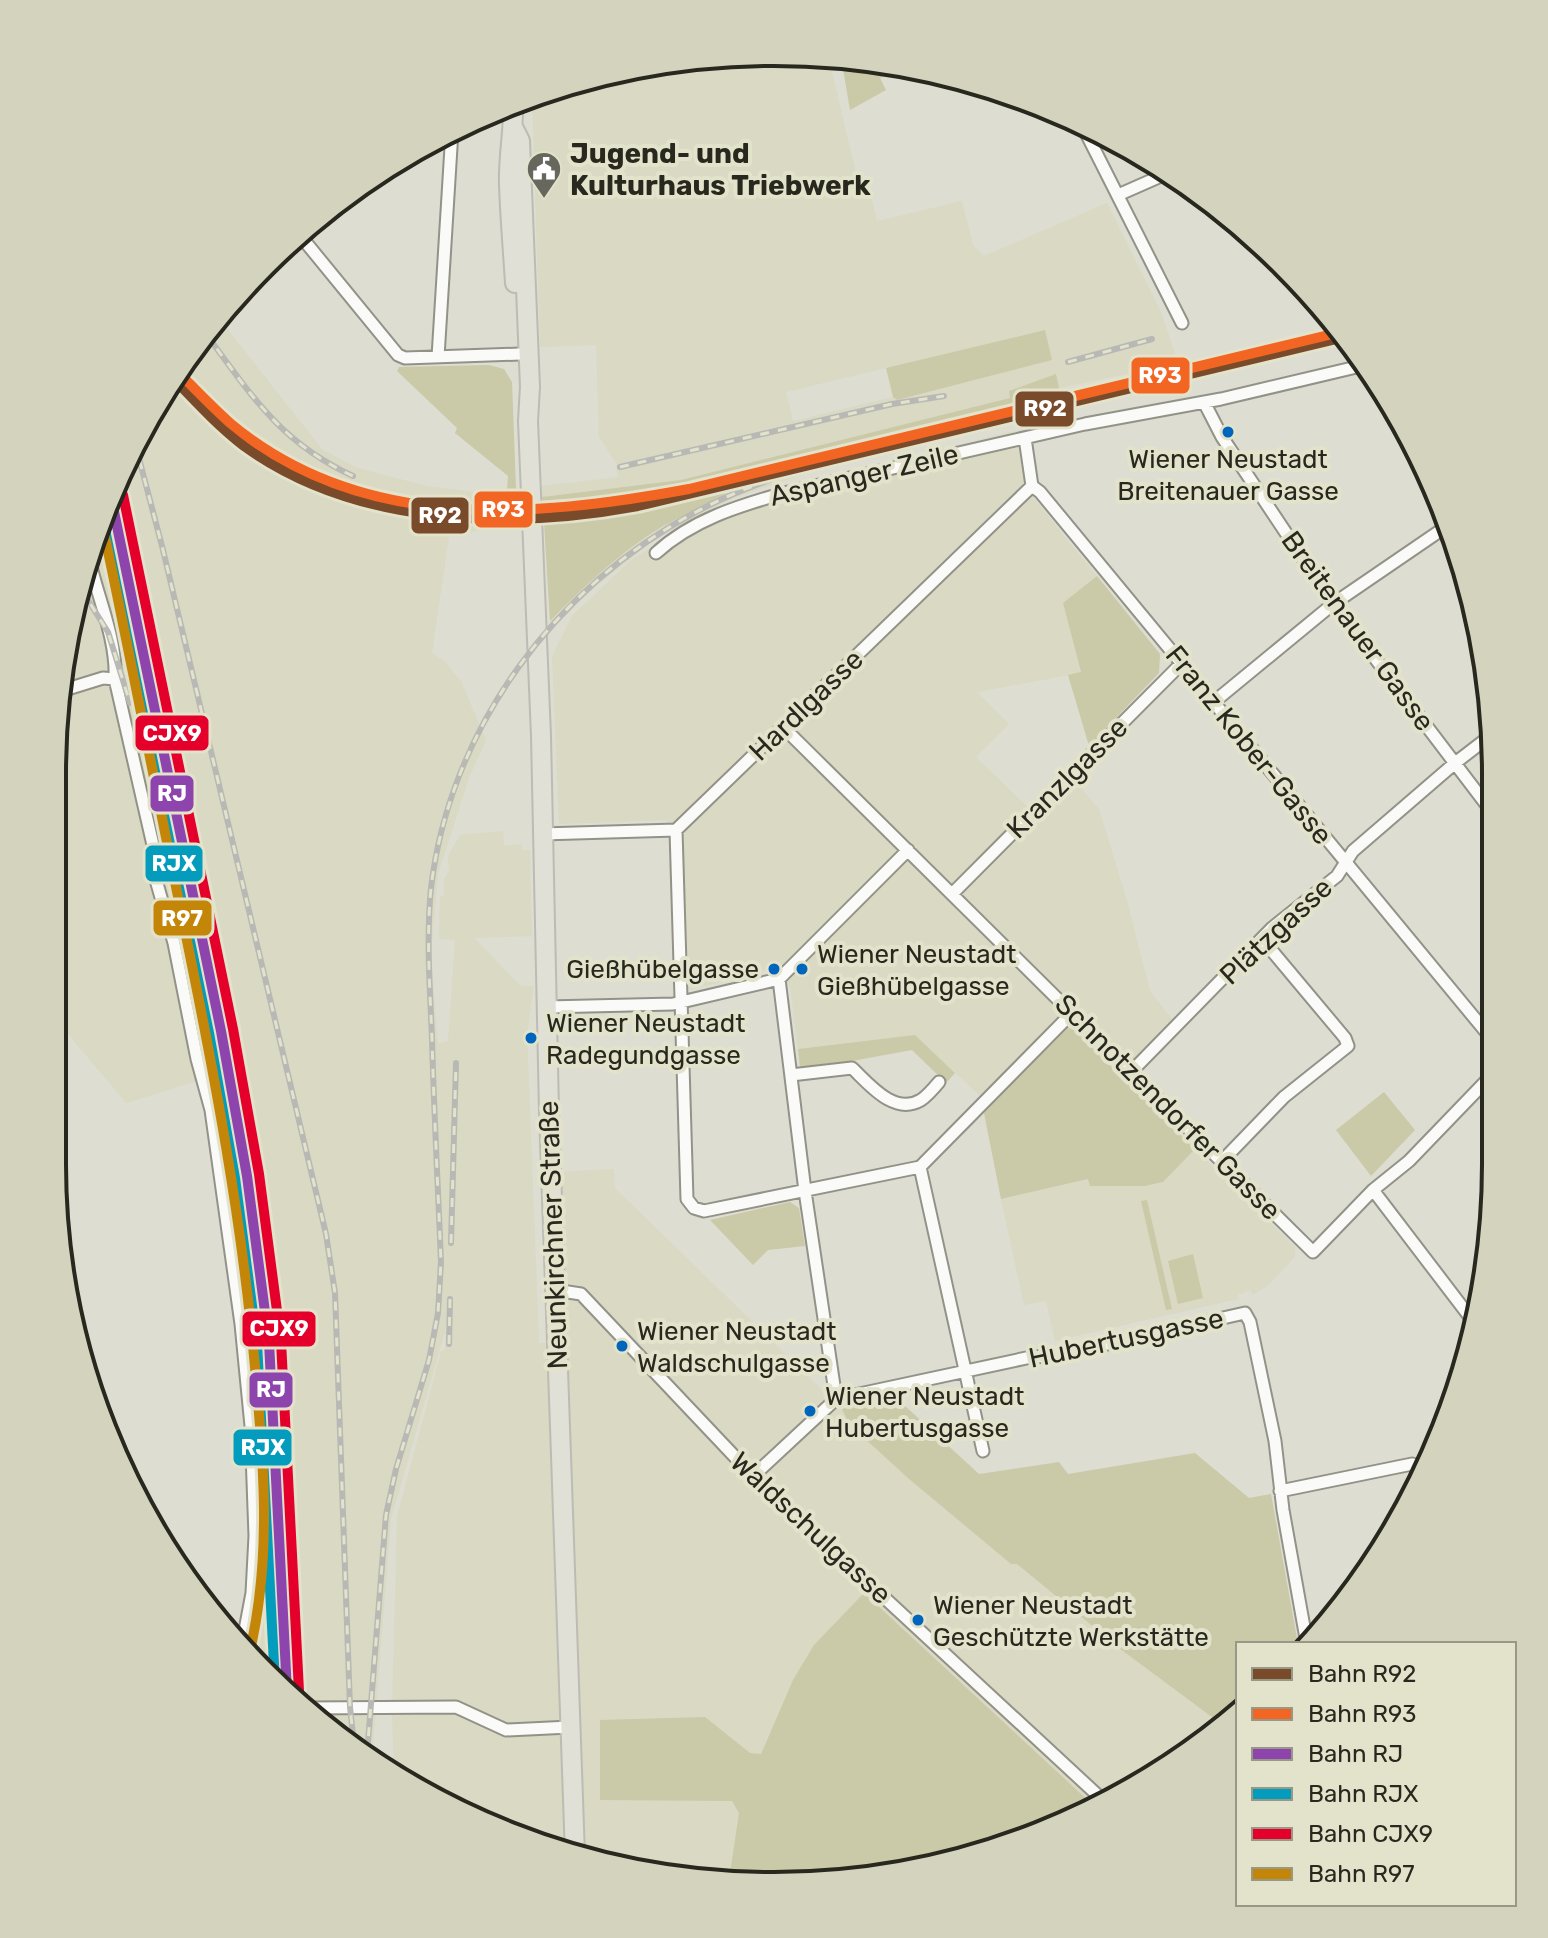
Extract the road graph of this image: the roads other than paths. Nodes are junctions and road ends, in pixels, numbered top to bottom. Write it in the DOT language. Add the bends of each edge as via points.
graph roads {
  1 [pos="514,116"];
  2 [pos="514,129"];
  3 [pos="1090,141"];
  4 [pos="451,144"];
  5 [pos="1156,178"];
  6 [pos="1118,195"];
  7 [pos="306,243"];
  8 [pos="1182,323"];
  9 [pos="520,354"];
  10 [pos="438,357"];
  11 [pos="1354,368"];
  12 [pos="1204,402"];
  13 [pos="528,421"];
  14 [pos="1025,438"];
  15 [pos="1032,486"];
  16 [pos="1439,532"];
  17 [pos="656,553"];
  18 [pos="94,578"];
  19 [pos="1333,604"];
  20 [pos="1182,663"];
  21 [pos="115,679"];
  22 [pos="72,688"];
  23 [pos="1215,701"];
  24 [pos="783,727"];
  25 [pos="1481,743"];
  26 [pos="1455,763"];
  27 [pos="1482,799"];
  28 [pos="676,830"];
  29 [pos="542,834"];
  30 [pos="908,850"];
  31 [pos="1346,862"];
  32 [pos="952,894"];
  33 [pos="1262,939"];
  34 [pos="779,979"];
  35 [pos="681,1003"];
  36 [pos="547,1007"];
  37 [pos="1072,1013"];
  38 [pos="1482,1027"];
  39 [pos="1132,1071"];
  40 [pos="791,1075"];
  41 [pos="939,1082"];
  42 [pos="1482,1085"];
  43 [pos="1223,1160"];
  44 [pos="920,1167"];
  45 [pos="1373,1190"];
  46 [pos="805,1191"];
  47 [pos="555,1290"];
  48 [pos="1466,1312"];
  49 [pos="965,1372"];
  50 [pos="836,1399"];
  51 [pos="983,1451"];
  52 [pos="1415,1465"];
  53 [pos="753,1476"];
  54 [pos="1280,1491"];
  55 [pos="1305,1632"];
  56 [pos="244,1634"];
  57 [pos="321,1708"];
  58 [pos="570,1727"];
  59 [pos="1096,1794"];
  60 [pos="574,1843"];
  1 -- 2 [label="main road, Neunkirchner Straße"];
  2 -- 9 [label="main road, Neunkirchner Straße" via="509,184"];
  2 -- 13 [label="main road, Neunkirchner Straße" via="520,141 525,215"];
  3 -- 6 [label="street"];
  4 -- 10 [label="street"];
  5 -- 6 [label="street"];
  6 -- 8 [label="street"];
  7 -- 10 [label="street" via="398,355"];
  9 -- 10 [label="street"];
  9 -- 13 [label="main road, Neunkirchner Straße"];
  11 -- 12 [label="street, Aspanger Zeile"];
  12 -- 14 [label="street, Aspanger Zeile"];
  12 -- 19 [label="street, Breitenauer Gasse" via="1229,449"];
  13 -- 29 [label="main road, Neunkirchner Straße"];
  14 -- 15 [label="street"];
  14 -- 17 [label="street, Aspanger Zeile" via="748,503 703,521"];
  15 -- 20 [label="street, Franz Kober-Gasse"];
  15 -- 24 [label="street, Hardlgasse"];
  16 -- 19 [label="street"];
  18 -- 21 [label="street"];
  19 -- 23 [label="street"];
  19 -- 26 [label="street, Breitenauer Gasse"];
  20 -- 23 [label="street, Franz Kober-Gasse"];
  20 -- 32 [label="street, Kranzlgasse"];
  21 -- 22 [label="street"];
  21 -- 56 [label="street" via="211,1110 228,1218 251,1426 255,1536"];
  23 -- 31 [label="street, Franz Kober-Gasse"];
  24 -- 28 [label="street, Hardlgasse"];
  24 -- 30 [label="street, Schnotzendorfer Gasse"];
  25 -- 26 [label="street, Plätzgasse"];
  26 -- 27 [label="street, Breitenauer Gasse"];
  26 -- 31 [label="street, Plätzgasse"];
  28 -- 29 [label="street"];
  28 -- 35 [label="street"];
  29 -- 36 [label="main road, Neunkirchner Straße"];
  30 -- 32 [label="street, Schnotzendorfer Gasse"];
  30 -- 34 [label="street"];
  31 -- 33 [label="street, Plätzgasse" via="1337,876"];
  31 -- 38 [label="street, Franz Kober-Gasse"];
  32 -- 37 [label="street, Schnotzendorfer Gasse"];
  33 -- 39 [label="street, Plätzgasse"];
  33 -- 43 [label="street" via="1348,1046 1284,1097"];
  34 -- 35 [label="street"];
  34 -- 40 [label="street"];
  35 -- 36 [label="street"];
  35 -- 46 [label="street" via="687,1199 704,1211"];
  36 -- 47 [label="main road, Neunkirchner Straße"];
  37 -- 39 [label="street, Schnotzendorfer Gasse"];
  37 -- 44 [label="street"];
  39 -- 43 [label="street, Schnotzendorfer Gasse"];
  40 -- 41 [label="street" via="852,1068 884,1099 904,1104 919,1101"];
  40 -- 46 [label="street"];
  42 -- 45 [label="street" via="1409,1161"];
  43 -- 45 [label="street, Schnotzendorfer Gasse" via="1313,1252"];
  44 -- 46 [label="street"];
  44 -- 49 [label="street"];
  45 -- 48 [label="street"];
  46 -- 50 [label="street"];
  47 -- 53 [label="street, Waldschulgasse" via="581,1294"];
  47 -- 58 [label="main road, Neunkirchner Straße"];
  49 -- 50 [label="street, Hubertusgasse"];
  49 -- 51 [label="street"];
  49 -- 54 [label="street, Hubertusgasse" via="1245,1313 1275,1441"];
  50 -- 53 [label="street"];
  52 -- 54 [label="street"];
  53 -- 59 [label="street, Waldschulgasse"];
  54 -- 55 [label="street"];
  57 -- 58 [label="street" via="456,1707 506,1730"];
  58 -- 60 [label="main road, Neunkirchner Straße"];
}
